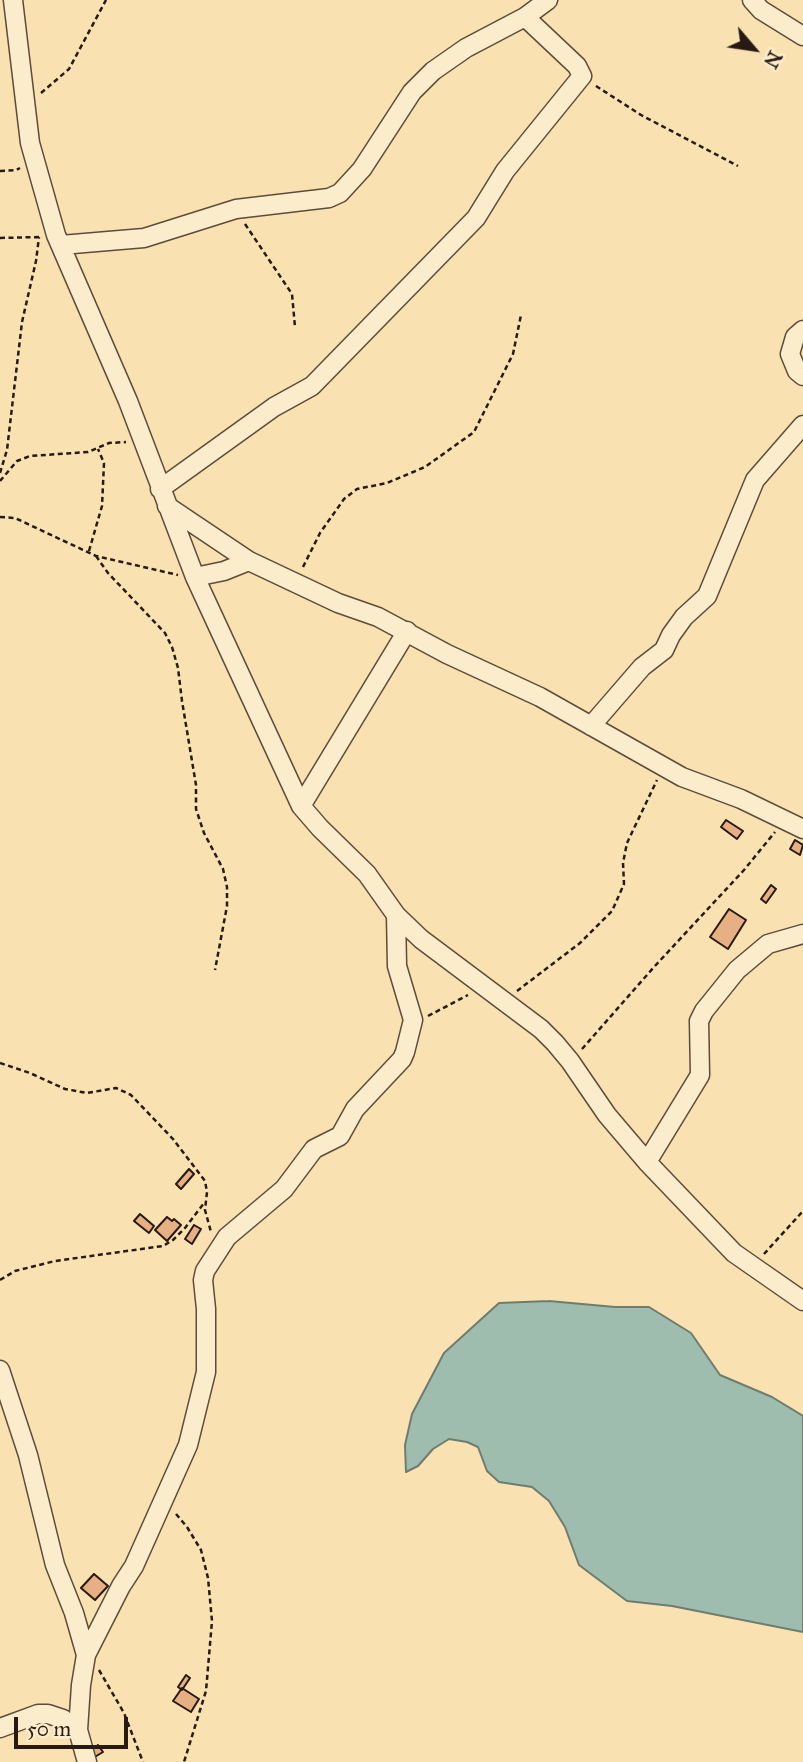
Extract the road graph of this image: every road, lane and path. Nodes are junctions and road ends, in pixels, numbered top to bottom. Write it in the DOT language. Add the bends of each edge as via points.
graph roads {
  1 [pos="13,0"];
  2 [pos="106,0"];
  3 [pos="548,0"];
  4 [pos="752,0"];
  5 [pos="525,17"];
  6 [pos="803,36"];
  7 [pos="582,76"];
  8 [pos="25,102"];
  9 [pos="34,157"];
  10 [pos="738,166"];
  11 [pos="0,171"];
  12 [pos="236,209"];
  13 [pos="0,238"];
  14 [pos="52,239"];
  15 [pos="521,315"];
  16 [pos="295,327"];
  17 [pos="803,330"];
  18 [pos="803,376"];
  19 [pos="803,425"];
  20 [pos="143,444"];
  21 [pos="98,449"];
  22 [pos="0,472"];
  23 [pos="0,481"];
  24 [pos="164,497"];
  25 [pos="0,517"];
  26 [pos="88,553"];
  27 [pos="96,556"];
  28 [pos="249,561"];
  29 [pos="195,577"];
  30 [pos="303,587"];
  31 [pos="407,631"];
  32 [pos="591,726"];
  33 [pos="664,768"];
  34 [pos="301,806"];
  35 [pos="795,826"];
  36 [pos="396,915"];
  37 [pos="803,934"];
  38 [pos="215,970"];
  39 [pos="484,987"];
  40 [pos="504,1002"];
  41 [pos="413,1027"];
  42 [pos="570,1061"];
  43 [pos="0,1063"];
  44 [pos="647,1163"];
  45 [pos="206,1201"];
  46 [pos="803,1211"];
  47 [pos="216,1252"];
  48 [pos="752,1266"];
  49 [pos="0,1280"];
  50 [pos="803,1301"];
  51 [pos="0,1370"];
  52 [pos="164,1500"];
  53 [pos="86,1655"];
  54 [pos="0,1728"];
  55 [pos="78,1730"];
  56 [pos="87,1762"];
  57 [pos="143,1762"];
  58 [pos="184,1762"];
  1 -- 8 [label="street"];
  2 -- 8 [label="path" via="69,69"];
  3 -- 5 [label="street"];
  4 -- 6 [label="street"];
  5 -- 7 [label="street"];
  5 -- 12 [label="street" via="433,71 412,92 362,169 340,193"];
  7 -- 10 [label="path" via="641,115"];
  7 -- 24 [label="street" via="505,171 476,218 335,365 312,386 274,407"];
  8 -- 9 [label="street"];
  9 -- 11 [label="path" via="16,170"];
  9 -- 14 [label="street"];
  12 -- 14 [label="street" via="144,238"];
  12 -- 16 [label="path" via="292,293"];
  13 -- 14 [label="path"];
  14 -- 20 [label="street" via="128,401"];
  14 -- 22 [label="path" via="36,261 22,322 7,450"];
  15 -- 30 [label="path" via="513,354 474,432 425,467 387,483 357,489 344,499 307,558 301,573"];
  17 -- 18 [label="street" via="795,337 790,354"];
  19 -- 32 [label="street" via="755,480 707,596 684,617 664,650 642,667"];
  20 -- 21 [label="path" via="112,442"];
  20 -- 24 [label="street"];
  21 -- 23 [label="path" via="30,456 17,461"];
  21 -- 26 [label="path" via="104,463 102,506"];
  24 -- 28 [label="street"];
  24 -- 29 [label="street"];
  25 -- 26 [label="path" via="15,518"];
  26 -- 27 [label="path"];
  27 -- 29 [label="path"];
  27 -- 38 [label="path" via="165,633 176,657 196,809 227,887"];
  28 -- 29 [label="street"];
  28 -- 30 [label="street"];
  29 -- 34 [label="street"];
  30 -- 31 [label="street"];
  31 -- 32 [label="street"];
  31 -- 34 [label="street"];
  32 -- 33 [label="street"];
  33 -- 35 [label="street"];
  33 -- 40 [label="path" via="627,843 624,884 612,911 580,943"];
  34 -- 36 [label="street" via="367,874"];
  35 -- 42 [label="path" via="778,828"];
  36 -- 39 [label="street"];
  36 -- 41 [label="street" via="397,966"];
  37 -- 44 [label="street" via="768,944 737,970 704,1011 699,1021 700,1075"];
  39 -- 40 [label="street"];
  39 -- 41 [label="path"];
  40 -- 42 [label="street" via="541,1030"];
  41 -- 47 [label="street" via="401,1059 355,1109 340,1136 314,1149 284,1189 244,1220"];
  42 -- 44 [label="street"];
  43 -- 45 [label="path" via="65,1089 87,1093 116,1088 131,1095 197,1169 205,1181"];
  44 -- 48 [label="street"];
  45 -- 47 [label="path"];
  45 -- 49 [label="path" via="163,1246 55,1261 15,1271"];
  46 -- 48 [label="path"];
  47 -- 52 [label="street" via="202,1280 206,1372 201,1397 188,1445"];
  48 -- 50 [label="street"];
  51 -- 53 [label="street" via="29,1455 55,1566"];
  52 -- 53 [label="street"];
  52 -- 58 [label="path" via="201,1550 212,1621 206,1691"];
  53 -- 55 [label="street"];
  53 -- 57 [label="path" via="124,1713"];
  54 -- 55 [label="street" via="48,1714"];
  55 -- 56 [label="street"];
}
